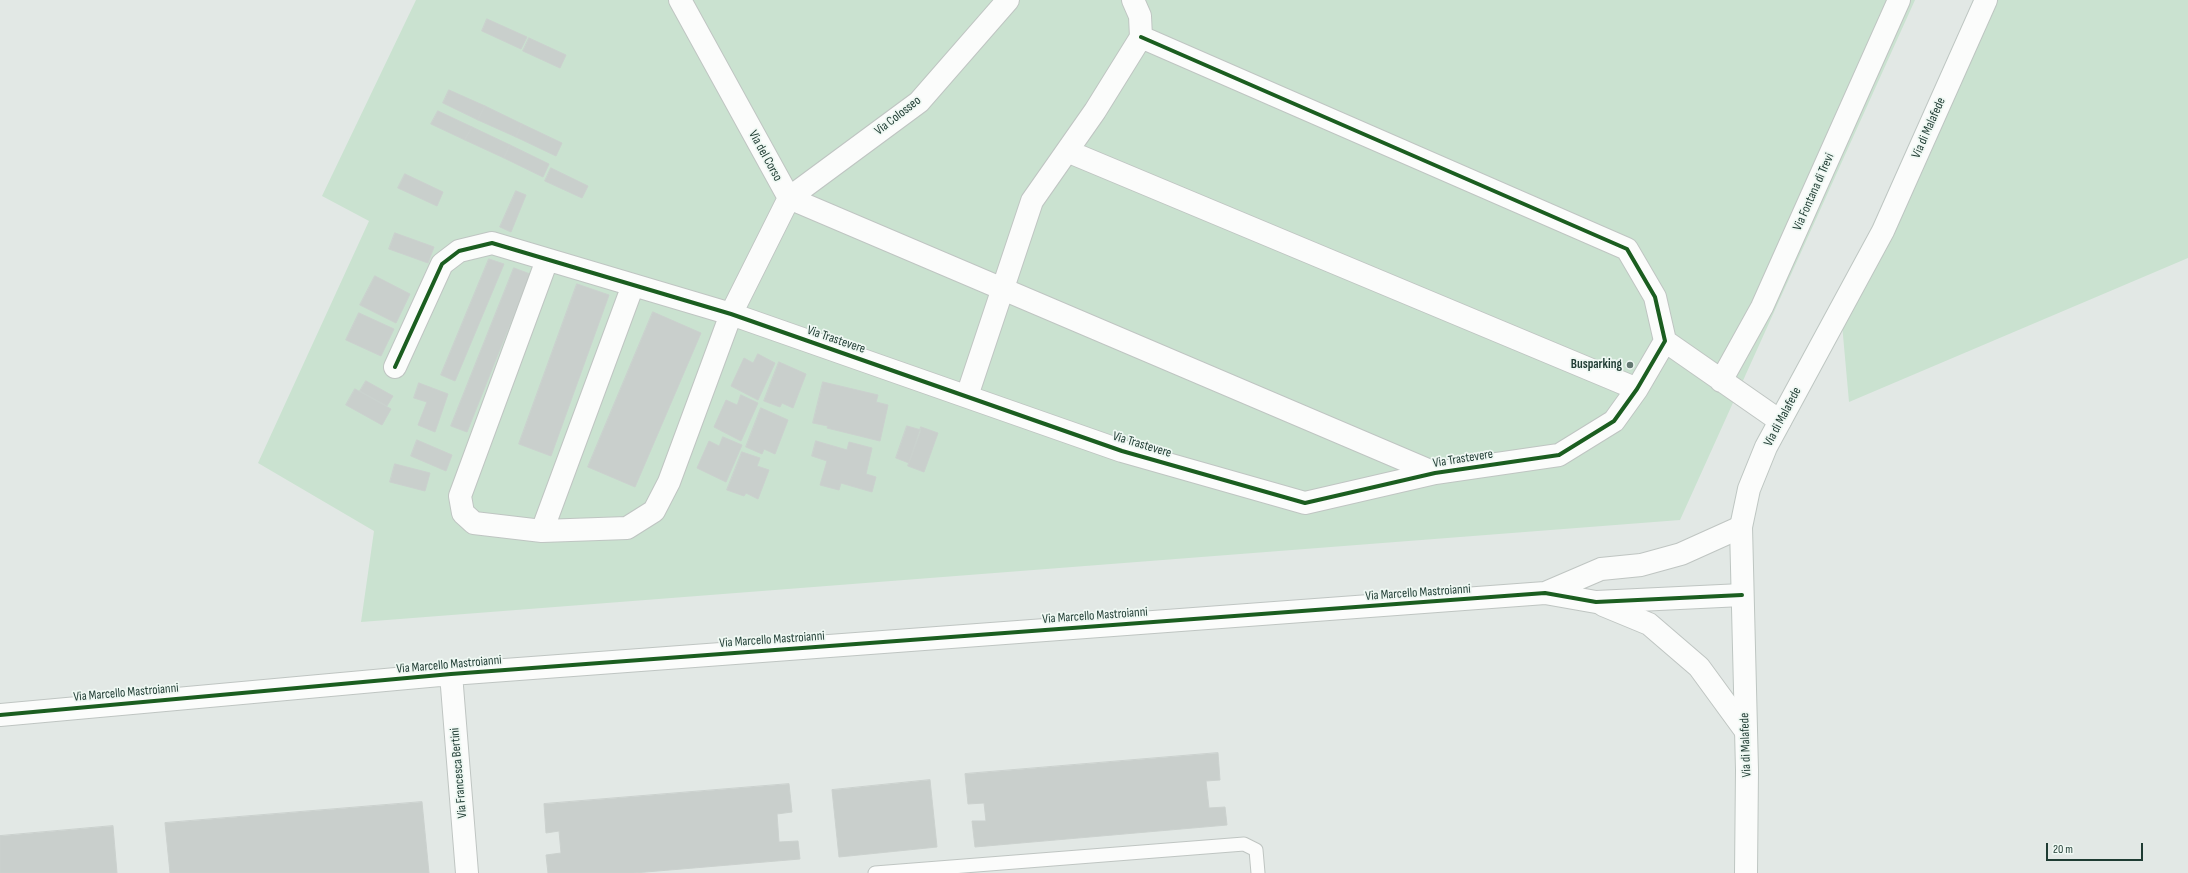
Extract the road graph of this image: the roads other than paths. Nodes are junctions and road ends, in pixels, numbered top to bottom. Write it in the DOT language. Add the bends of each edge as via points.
graph roads {
  1 [pos="680,0"];
  2 [pos="1008,0"];
  3 [pos="1133,0"];
  4 [pos="1899,0"];
  5 [pos="1986,0"];
  6 [pos="1141,37"];
  7 [pos="1067,151"];
  8 [pos="789,198"];
  9 [pos="547,260"];
  10 [pos="633,285"];
  11 [pos="1002,289"];
  12 [pos="731,314"];
  13 [pos="1665,341"];
  14 [pos="395,367"];
  15 [pos="1721,381"];
  16 [pos="1637,389"];
  17 [pos="967,396"];
  18 [pos="1780,421"];
  19 [pos="1435,473"];
  20 [pos="1742,527"];
  21 [pos="542,531"];
  22 [pos="1546,593"];
  23 [pos="1742,595"];
  24 [pos="1596,602"];
  25 [pos="450,674"];
  26 [pos="0,715"];
  27 [pos="1745,730"];
  28 [pos="467,873"];
  29 [pos="875,873"];
  30 [pos="1258,873"];
  31 [pos="1746,873"];
  1 -- 8 [label="street, Via del Corso"];
  2 -- 8 [label="street, Via Colosseo" via="919,102"];
  3 -- 6 [label="street" via="1140,16"];
  4 -- 15 [label="street, Via Fontana di Trevi" via="1762,307"];
  5 -- 18 [label="street, Via di Malafede" via="1883,231"];
  6 -- 7 [label="street"];
  6 -- 13 [label="street" via="1627,249 1655,297"];
  7 -- 11 [label="street" via="1032,201"];
  7 -- 16 [label="street"];
  8 -- 11 [label="street"];
  8 -- 12 [label="street"];
  9 -- 10 [label="street, Via Trastevere"];
  9 -- 14 [label="street, Via Trastevere" via="492,243 459,251 442,264"];
  9 -- 21 [label="street" via="460,496 463,513 474,523"];
  10 -- 12 [label="street, Via Trastevere"];
  10 -- 21 [label="street"];
  11 -- 17 [label="street"];
  11 -- 19 [label="street"];
  12 -- 17 [label="street, Via Trastevere"];
  12 -- 21 [label="street" via="669,482 654,511 627,528"];
  13 -- 15 [label="street"];
  13 -- 16 [label="street"];
  15 -- 18 [label="street"];
  16 -- 19 [label="street, Via Trastevere" via="1614,421 1559,455"];
  17 -- 19 [label="street, Via Trastevere" via="1122,451 1304,503"];
  18 -- 20 [label="street, Via di Malafede" via="1749,489"];
  20 -- 22 [label="street" via="1681,554 1640,565 1601,569"];
  20 -- 23 [label="street, Via di Malafede"];
  22 -- 24 [label="street"];
  22 -- 25 [label="street, Via Marcello Mastroianni"];
  23 -- 24 [label="street"];
  23 -- 27 [label="street, Via di Malafede"];
  24 -- 27 [label="street" via="1649,624 1699,667"];
  25 -- 26 [label="street, Via Marcello Mastroianni"];
  25 -- 28 [label="street, Via Francesca Bertini"];
  27 -- 31 [label="street, Via di Malafede"];
  29 -- 30 [label="lane" via="1244,844 1256,850"];
}
